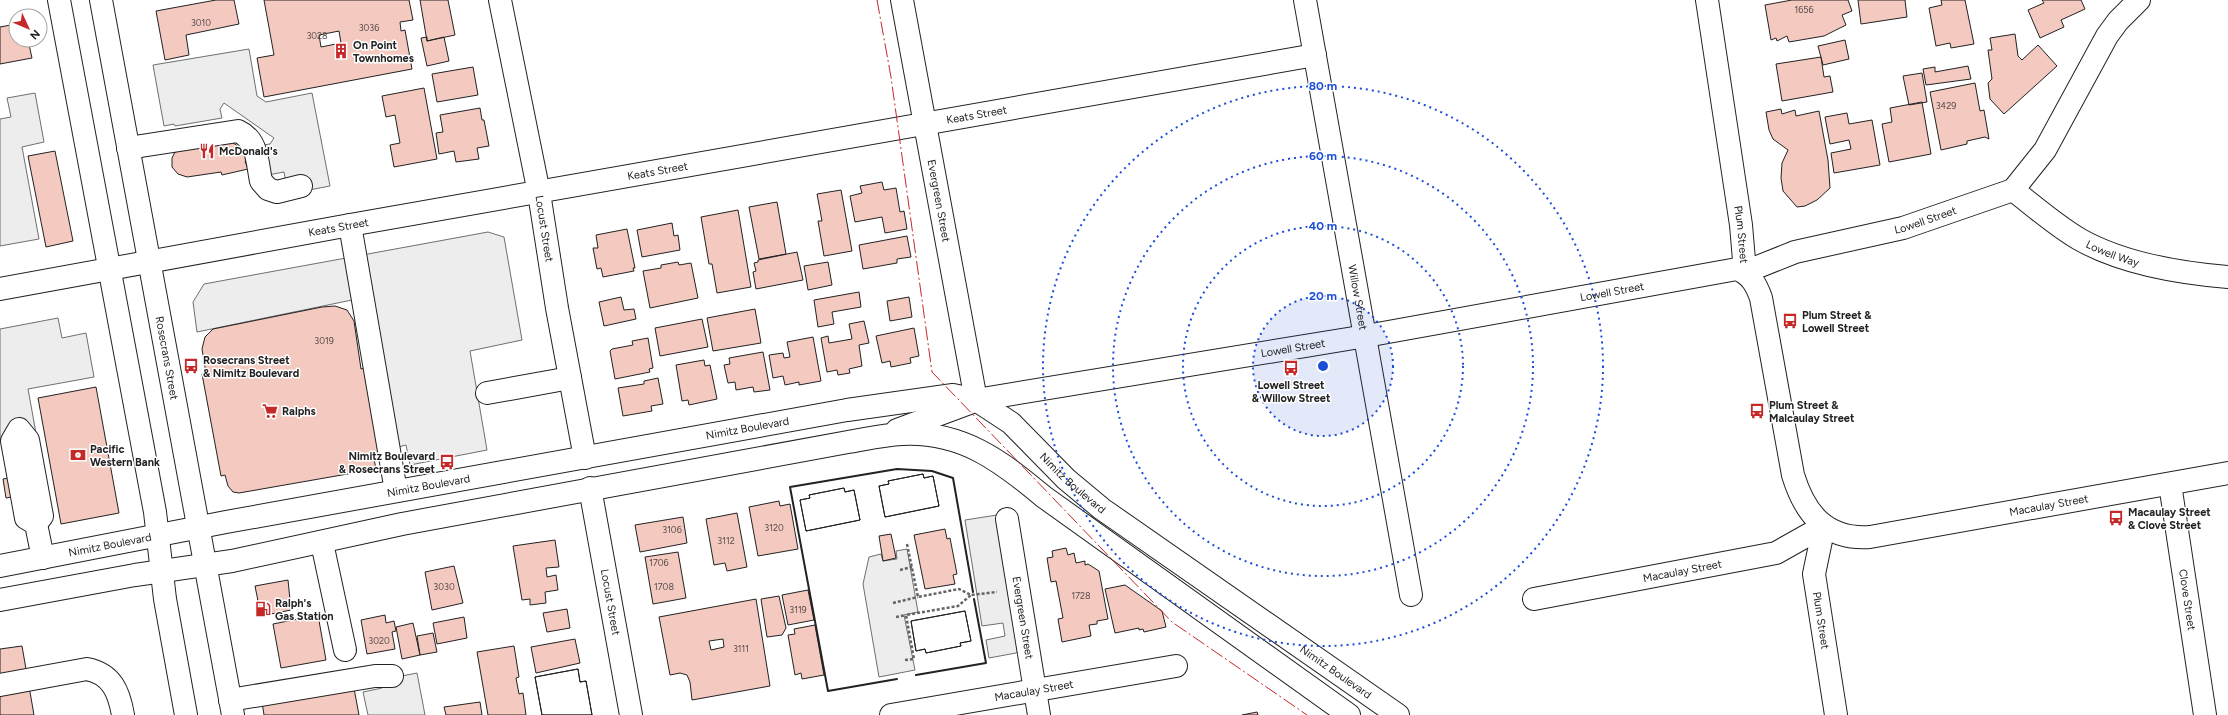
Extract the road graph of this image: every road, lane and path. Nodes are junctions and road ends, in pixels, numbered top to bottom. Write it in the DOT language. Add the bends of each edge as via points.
graph roads {
  1 [pos="59,0"];
  2 [pos="101,0"];
  3 [pos="500,0"];
  4 [pos="902,0"];
  5 [pos="1305,0"];
  6 [pos="1708,0"];
  7 [pos="2139,0"];
  8 [pos="1315,55"];
  9 [pos="924,125"];
  10 [pos="128,148"];
  11 [pos="301,186"];
  12 [pos="2013,190"];
  13 [pos="539,193"];
  14 [pos="350,224"];
  15 [pos="149,262"];
  16 [pos="108,270"];
  17 [pos="1745,272"];
  18 [pos="2228,278"];
  19 [pos="0,289"];
  20 [pos="1366,336"];
  21 [pos="570,378"];
  22 [pos="487,393"];
  23 [pos="976,400"];
  24 [pos="880,436"];
  25 [pos="14,453"];
  26 [pos="585,458"];
  27 [pos="2228,473"];
  28 [pos="2170,484"];
  29 [pos="590,488"];
  30 [pos="396,491"];
  31 [pos="1008,519"];
  32 [pos="1824,526"];
  33 [pos="198,527"];
  34 [pos="158,535"];
  35 [pos="1870,537"];
  36 [pos="322,543"];
  37 [pos="907,544"];
  38 [pos="43,558"];
  39 [pos="205,565"];
  40 [pos="0,566"];
  41 [pos="912,567"];
  42 [pos="900,570"];
  43 [pos="162,571"];
  44 [pos="1000,592"];
  45 [pos="971,595"];
  46 [pos="1411,595"];
  47 [pos="918,597"];
  48 [pos="1534,599"];
  49 [pos="0,600"];
  50 [pos="893,603"];
  51 [pos="906,616"];
  52 [pos="896,617"];
  53 [pos="345,650"];
  54 [pos="905,660"];
  55 [pos="1176,666"];
  56 [pos="392,676"];
  57 [pos="0,685"];
  58 [pos="1035,691"];
  59 [pos="231,708"];
  60 [pos="123,715"];
  61 [pos="186,715"];
  62 [pos="631,715"];
  63 [pos="891,715"];
  64 [pos="1039,715"];
  65 [pos="1349,715"];
  66 [pos="1398,715"];
  67 [pos="1836,715"];
  68 [pos="2205,715"];
  1 -- 16 [label="street"];
  2 -- 10 [label="street, Rosecrans Street"];
  3 -- 13 [label="street, Locust Street"];
  4 -- 9 [label="street, Evergreen Street"];
  5 -- 8 [label="street, Willow Street"];
  6 -- 17 [label="street, Plum Street" via="1741,225"];
  7 -- 12 [label="street" via="2107,36 2045,150"];
  8 -- 9 [label="street, Keats Street"];
  8 -- 20 [label="street, Willow Street"];
  9 -- 13 [label="street, Keats Street"];
  9 -- 23 [label="street, Evergreen Street"];
  10 -- 11 [label="street" via="238,131 252,142 264,185 277,192"];
  10 -- 15 [label="street, Rosecrans Street"];
  12 -- 17 [label="street, Lowell Street" via="1904,228 1795,252"];
  12 -- 18 [label="street, Lowell Way" via="2090,245 2150,264"];
  13 -- 14 [label="street, Keats Street"];
  13 -- 21 [label="street, Locust Street" via="556,308"];
  14 -- 15 [label="street, Keats Street"];
  14 -- 30 [label="street"];
  15 -- 16 [label="street, Keats Street"];
  15 -- 33 [label="street, Rosecrans Street"];
  16 -- 19 [label="street, Keats Street"];
  16 -- 34 [label="street"];
  17 -- 20 [label="street, Lowell Street" via="1730,269"];
  17 -- 32 [label="street, Plum Street" via="1756,284 1762,298 1796,483 1806,508"];
  20 -- 23 [label="street, Lowell Street"];
  20 -- 46 [label="street, Willow Street"];
  21 -- 22 [label="street"];
  21 -- 26 [label="street, Locust Street"];
  23 -- 24 [label="street"];
  23 -- 26 [label="street, Nimitz Boulevard" via="953,395 897,402"];
  23 -- 66 [label="street, Nimitz Boulevard" via="1011,423 1066,479 1102,508"];
  24 -- 29 [label="street"];
  24 -- 65 [label="street" via="935,436 965,444 995,459 1197,608"];
  25 -- 38 [label="street" via="12,441 19,429 28,440 42,516 30,518"];
  26 -- 30 [label="street, Nimitz Boulevard"];
  27 -- 28 [label="street, Macaulay Street"];
  28 -- 35 [label="street, Macaulay Street"];
  28 -- 68 [label="street, Clove Street"];
  29 -- 36 [label="street" via="402,524"];
  29 -- 62 [label="street, Locust Street"];
  30 -- 33 [label="street, Nimitz Boulevard"];
  31 -- 58 [label="street, Evergreen Street"];
  32 -- 35 [label="street, Plum Street" via="1847,537"];
  32 -- 48 [label="street, Macaulay Street" via="1776,553"];
  32 -- 67 [label="street, Plum Street" via="1814,574"];
  33 -- 34 [label="street, Nimitz Boulevard"];
  33 -- 39 [label="street, Rosecrans Street"];
  34 -- 38 [label="street, Nimitz Boulevard"];
  34 -- 43 [label="street"];
  36 -- 39 [label="street"];
  36 -- 53 [label="street"];
  37 -- 41 [label="path"];
  38 -- 40 [label="street, Nimitz Boulevard"];
  39 -- 43 [label="street"];
  39 -- 59 [label="street, Rosecrans Street"];
  41 -- 42 [label="path"];
  41 -- 47 [label="path"];
  43 -- 49 [label="street"];
  43 -- 61 [label="street"];
  44 -- 45 [label="path"];
  45 -- 47 [label="path" via="959,589"];
  45 -- 51 [label="path" via="958,606"];
  47 -- 50 [label="path"];
  51 -- 52 [label="path"];
  51 -- 54 [label="path" via="914,658"];
  55 -- 58 [label="street, Macaulay Street"];
  56 -- 59 [label="street" via="375,676"];
  57 -- 60 [label="street" via="88,669 98,671 114,686 120,698"];
  58 -- 63 [label="street, Macaulay Street"];
  58 -- 64 [label="street, Evergreen Street"];
}
